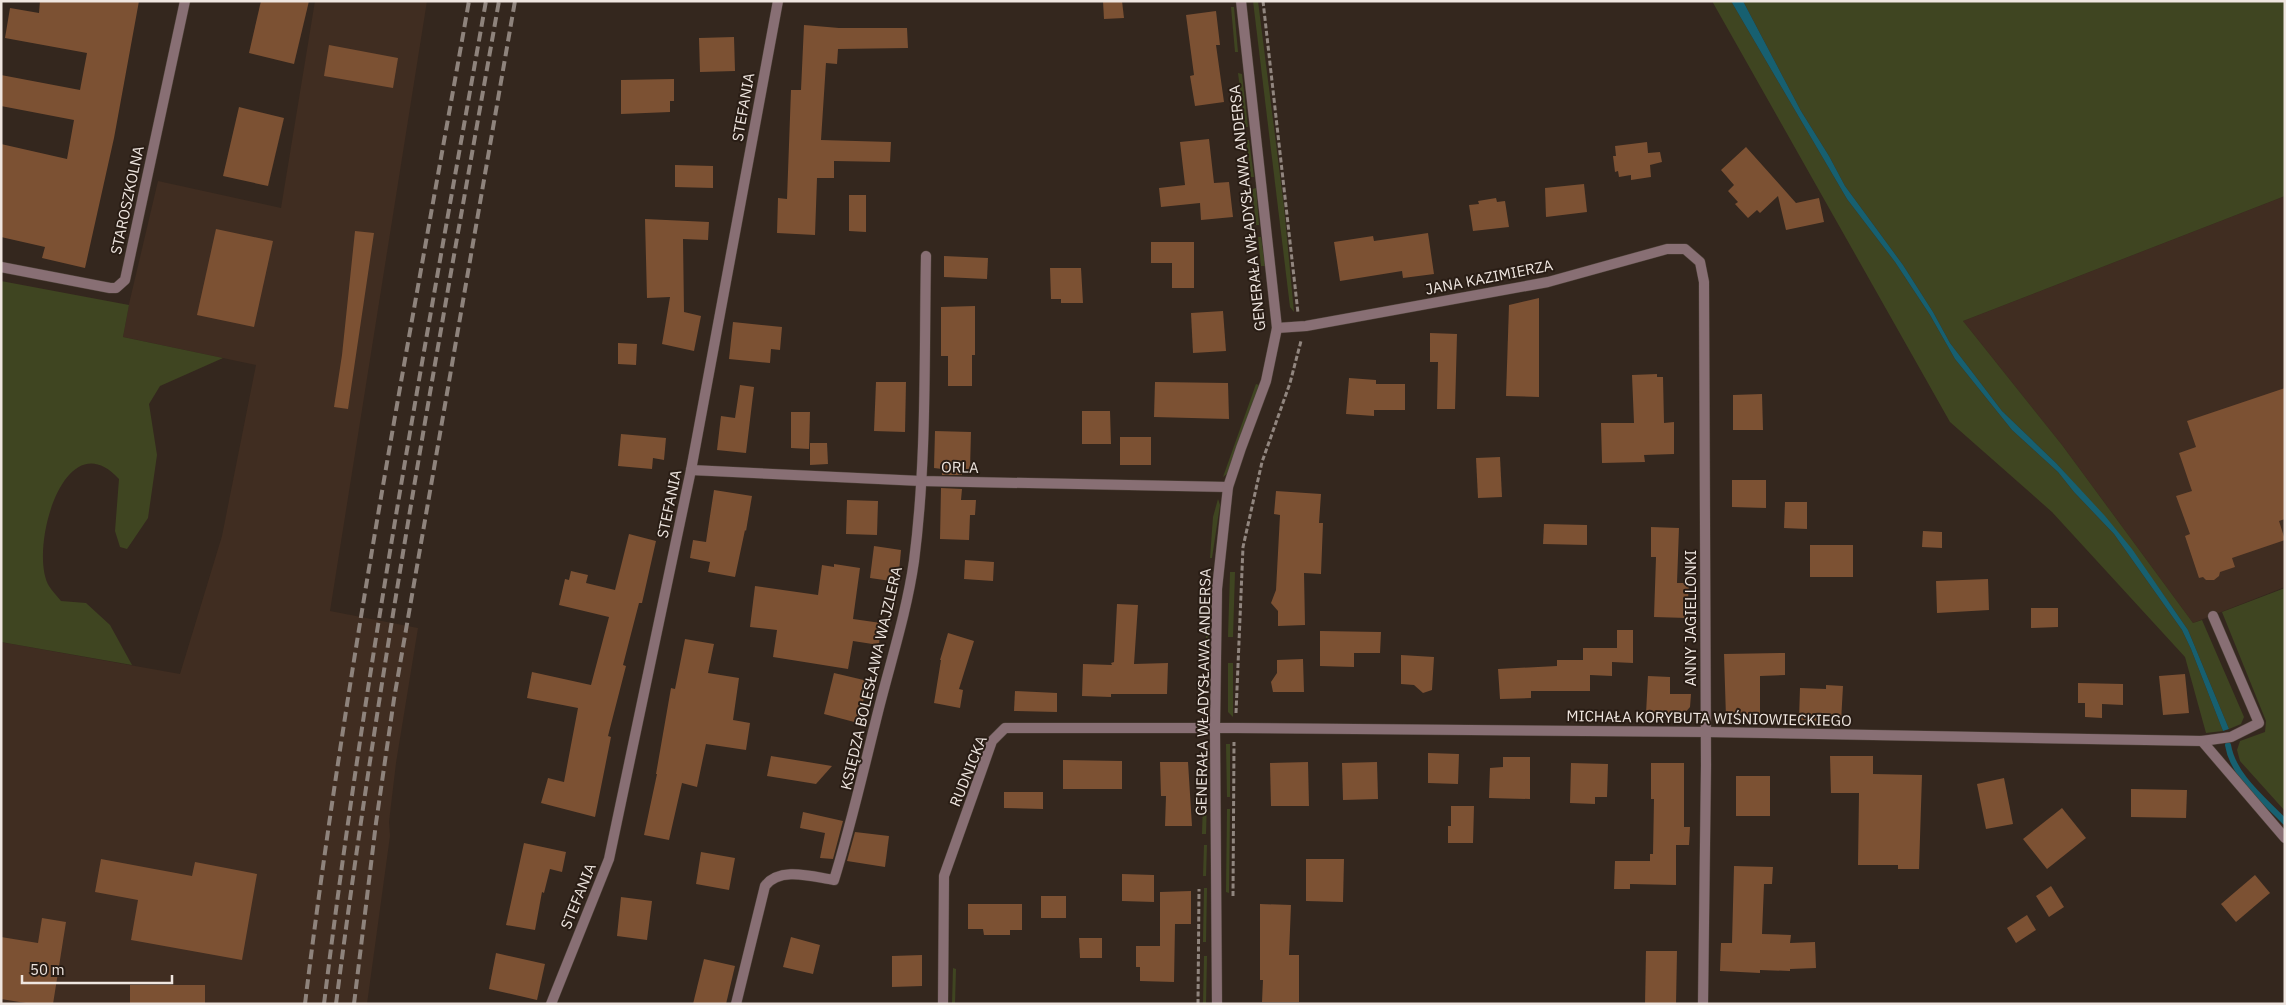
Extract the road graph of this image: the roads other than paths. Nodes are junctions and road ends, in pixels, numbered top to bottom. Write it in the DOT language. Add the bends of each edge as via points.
graph roads {
  1 [pos="185,1"];
  2 [pos="778,1"];
  3 [pos="1241,1"];
  4 [pos="926,256"];
  5 [pos="1700,262"];
  6 [pos="1,267"];
  7 [pos="1277,328"];
  8 [pos="692,470"];
  9 [pos="921,481"];
  10 [pos="1228,487"];
  11 [pos="2213,616"];
  12 [pos="1215,728"];
  13 [pos="1706,732"];
  14 [pos="2202,741"];
  15 [pos="2285,838"];
  16 [pos="551,1004"];
  17 [pos="736,1004"];
  18 [pos="943,1004"];
  19 [pos="1217,1004"];
  20 [pos="1703,1004"];
  1 -- 6 [label="street, STAROSZKOLNA" via="124,280 116,288 110,288"];
  2 -- 8 [label="street, STEFANIA"];
  3 -- 7 [label="street, GENERAŁA WŁADYSŁAWA ANDERSA"];
  4 -- 9 [label="street, KSIĘDZA BOLESŁAWA WAJZLERA"];
  5 -- 7 [label="street, JANA KAZIMIERZA" via="1685,249 1667,249 1548,282 1306,326"];
  5 -- 13 [label="street, ANNY JAGIELLONKI" via="1704,282"];
  7 -- 10 [label="street, GENERAŁA WŁADYSŁAWA ANDERSA" via="1266,381"];
  8 -- 9 [label="street, ORLA"];
  8 -- 16 [label="street, STEFANIA" via="609,859"];
  9 -- 10 [label="street, ORLA"];
  9 -- 17 [label="street, KSIĘDZA BOLESŁAWA WAJZLERA" via="907,600 834,880 787,874 777,876 764,886"];
  10 -- 12 [label="street, GENERAŁA WŁADYSŁAWA ANDERSA" via="1217,589"];
  11 -- 14 [label="street, MICHAŁA KORYBUTA WIŚNIOWIECKIEGO" via="2259,720 2255,727 2231,737"];
  12 -- 13 [label="street, MICHAŁA KORYBUTA WIŚNIOWIECKIEGO"];
  12 -- 18 [label="street, RUDNICKA" via="1005,728 992,741 944,876"];
  12 -- 19 [label="street, GENERAŁA WŁADYSŁAWA ANDERSA"];
  13 -- 14 [label="street, MICHAŁA KORYBUTA WIŚNIOWIECKIEGO"];
  13 -- 20 [label="street, ANNY JAGIELLONKI"];
  14 -- 15 [label="street"];
}
